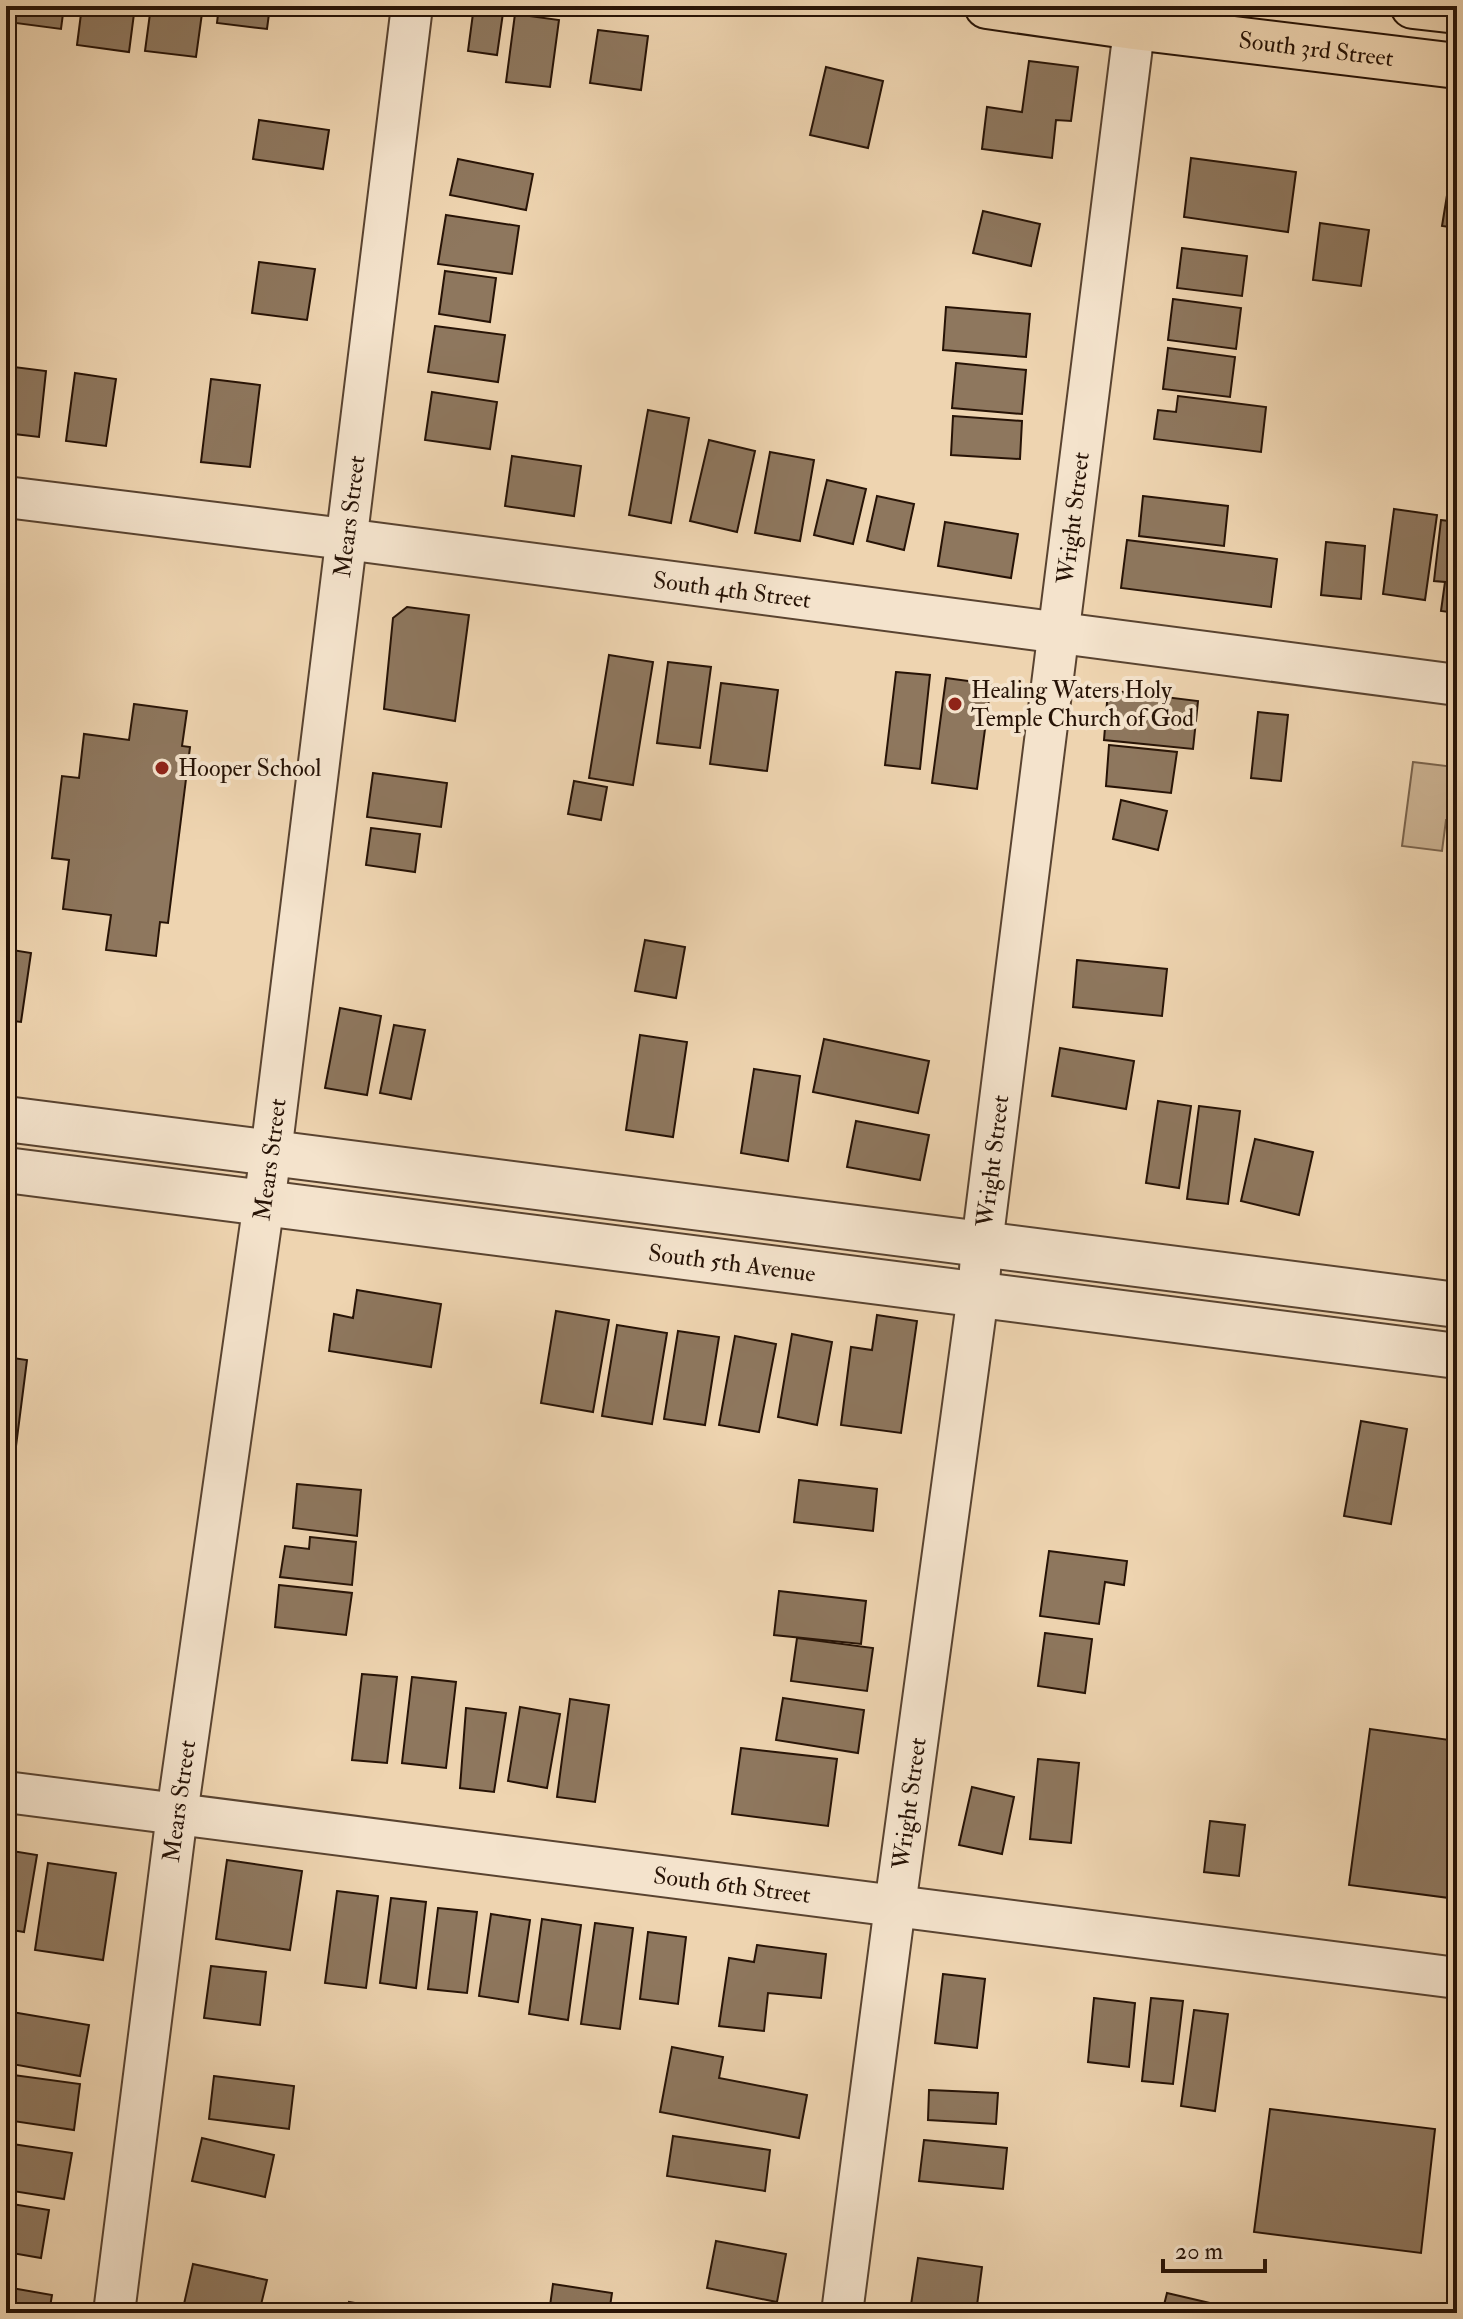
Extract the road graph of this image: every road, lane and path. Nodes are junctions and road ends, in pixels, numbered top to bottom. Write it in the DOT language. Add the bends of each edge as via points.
graph roads {
  1 [pos="412,6"];
  2 [pos="987,6"];
  3 [pos="1413,6"];
  4 [pos="1457,11"];
  5 [pos="1136,16"];
  6 [pos="1457,66"];
  7 [pos="6,497"];
  8 [pos="345,539"];
  9 [pos="1059,633"];
  10 [pos="1457,685"];
  11 [pos="6,1119"];
  12 [pos="271,1153"];
  13 [pos="6,1170"];
  14 [pos="264,1203"];
  15 [pos="982,1244"];
  16 [pos="978,1295"];
  17 [pos="1457,1305"];
  18 [pos="1457,1356"];
  19 [pos="6,1792"];
  20 [pos="177,1814"];
  21 [pos="895,1906"];
  22 [pos="1457,1978"];
  23 [pos="114,2313"];
  24 [pos="842,2313"];
  1 -- 8 [label="street, Mears Street"];
  2 -- 5 [label="highway, South 3rd Street"];
  3 -- 4 [label="highway"];
  5 -- 6 [label="highway, South 3rd Street"];
  5 -- 9 [label="street, Wright Street"];
  7 -- 8 [label="street, South 4th Street"];
  8 -- 9 [label="street, South 4th Street"];
  8 -- 12 [label="street, Mears Street"];
  9 -- 10 [label="street, South 4th Street"];
  9 -- 15 [label="street, Wright Street"];
  11 -- 12 [label="street"];
  12 -- 14 [label="street, Mears Street"];
  12 -- 15 [label="street"];
  13 -- 14 [label="street, South 5th Avenue"];
  14 -- 16 [label="street, South 5th Avenue"];
  14 -- 20 [label="street, Mears Street"];
  15 -- 16 [label="street, Wright Street"];
  15 -- 17 [label="street"];
  16 -- 18 [label="street, South 5th Avenue"];
  16 -- 21 [label="street, Wright Street"];
  19 -- 20 [label="street, South 6th Street"];
  20 -- 21 [label="street, South 6th Street"];
  20 -- 23 [label="street, Mears Street"];
  21 -- 22 [label="street, South 6th Street"];
  21 -- 24 [label="street, Wright Street"];
}
